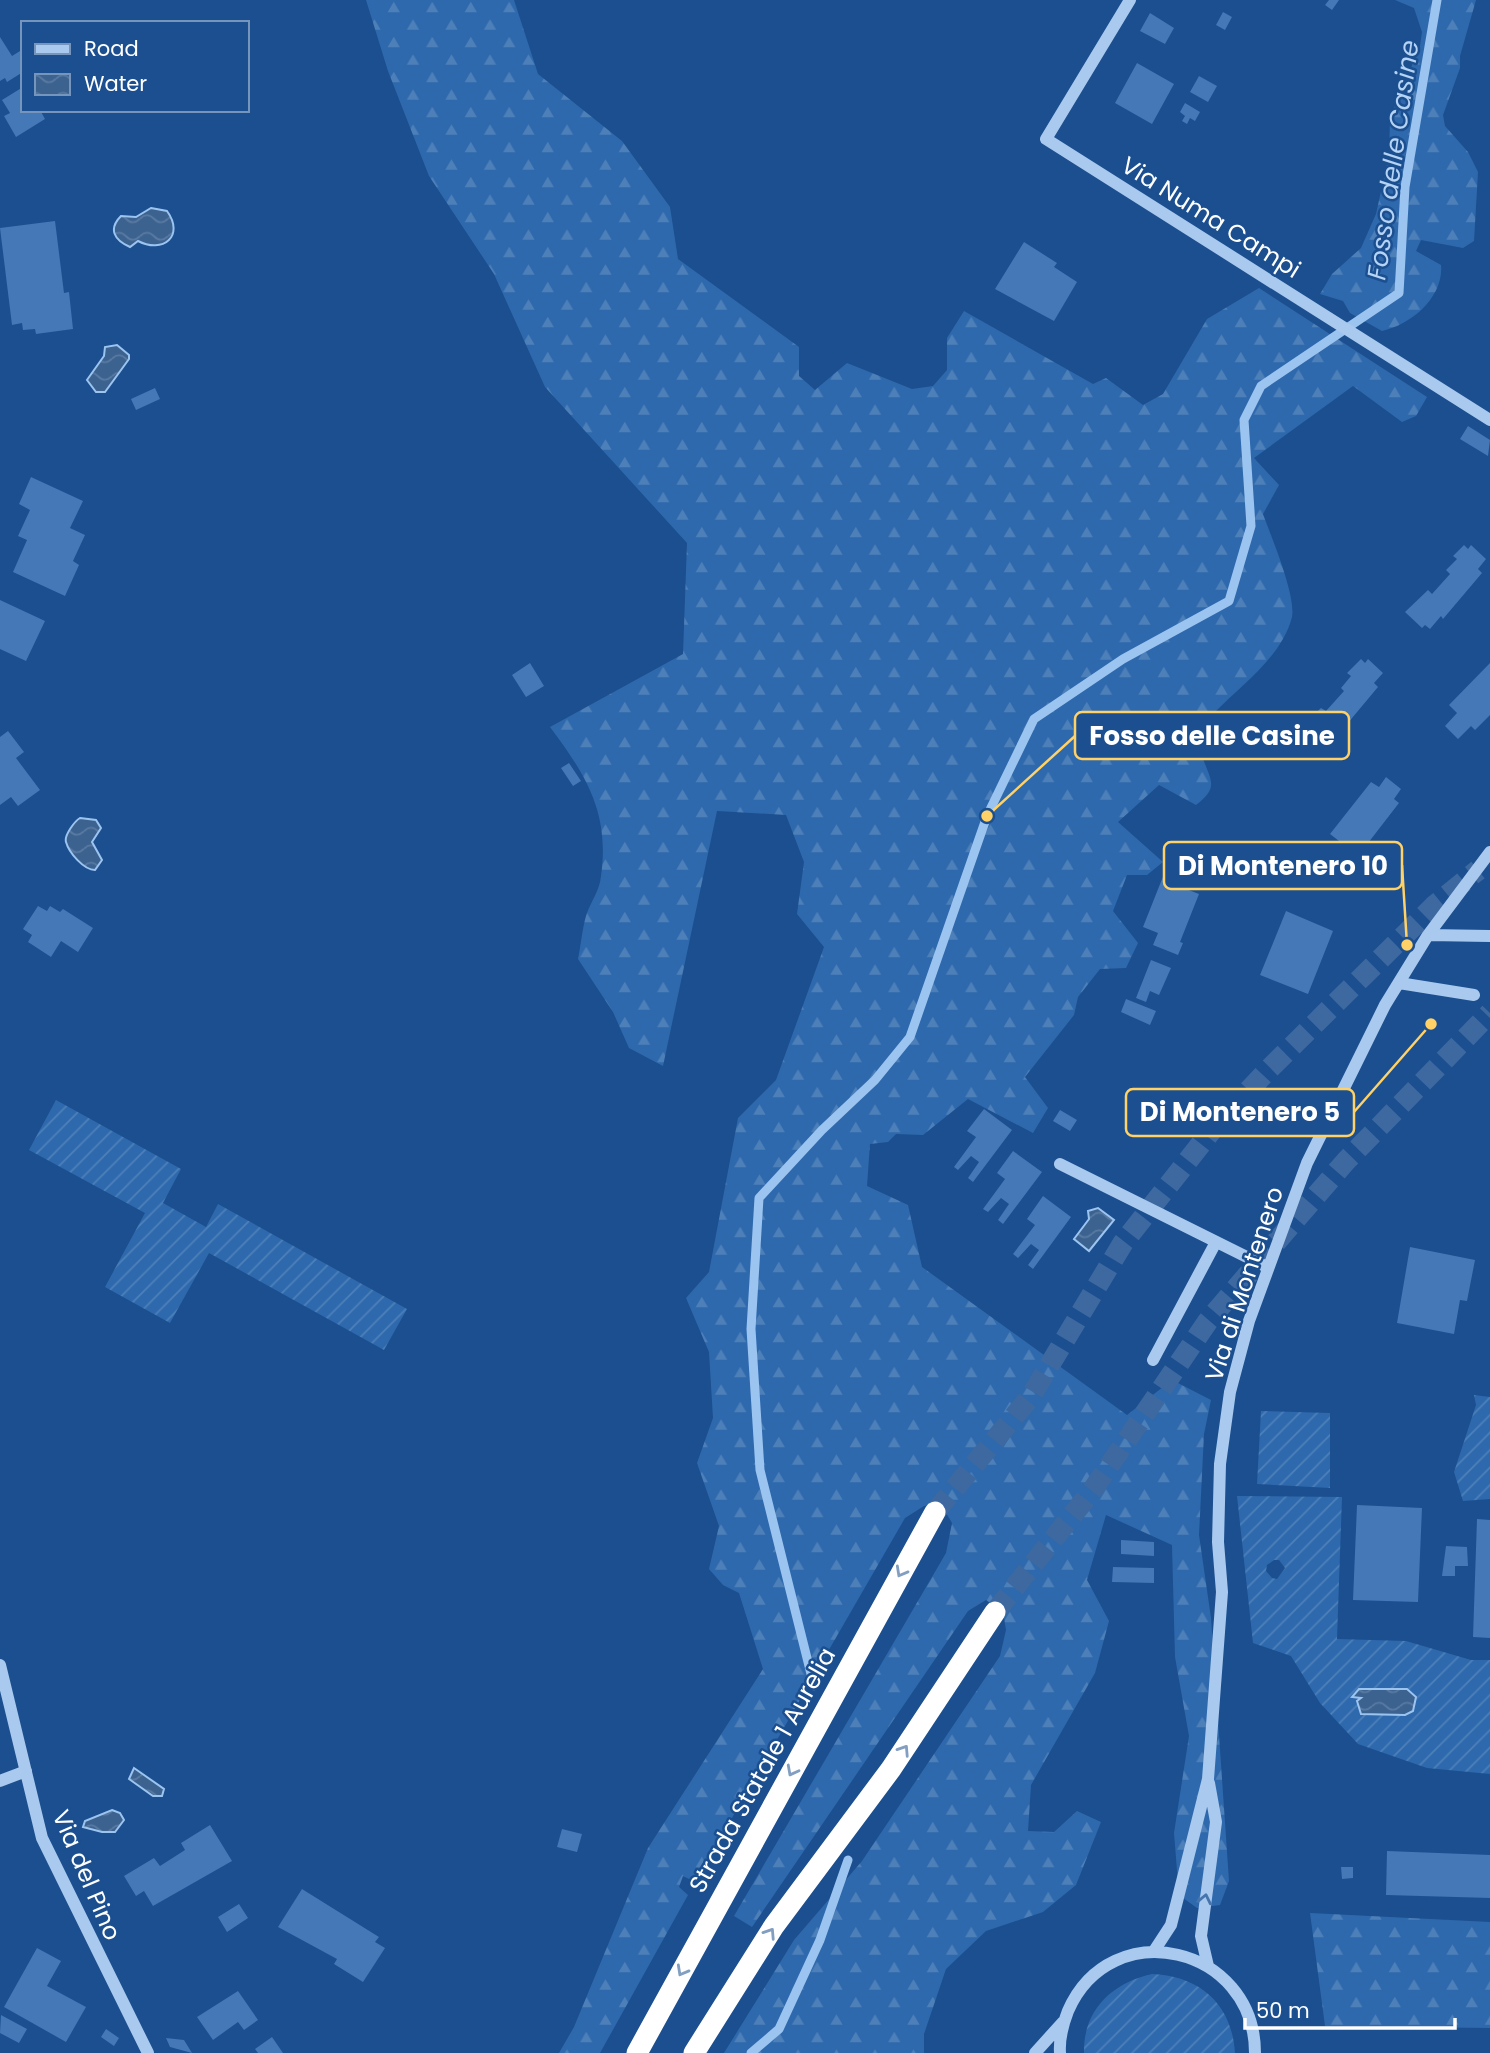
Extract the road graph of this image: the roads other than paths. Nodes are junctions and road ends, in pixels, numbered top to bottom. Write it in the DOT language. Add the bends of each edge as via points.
graph roads {
  1 [pos="1130,0"];
  2 [pos="1490,419"];
  3 [pos="1490,852"];
  4 [pos="1428,935"];
  5 [pos="1490,936"];
  6 [pos="1399,983"];
  7 [pos="1474,995"];
  8 [pos="1060,1164"];
  9 [pos="1216,1242"];
  10 [pos="1267,1267"];
  11 [pos="1153,1360"];
  12 [pos="934,1512"];
  13 [pos="995,1612"];
  14 [pos="0,1665"];
  15 [pos="26,1771"];
  16 [pos="1208,1779"];
  17 [pos="0,1781"];
  18 [pos="1154,1951"];
  19 [pos="1208,1966"];
  20 [pos="1063,2022"];
  21 [pos="148,2053"];
  22 [pos="637,2053"];
  23 [pos="694,2053"];
  24 [pos="1035,2053"];
  25 [pos="1060,2053"];
  26 [pos="1255,2053"];
  1 -- 2 [label="street, Via Numa Campi" via="1046,139"];
  3 -- 4 [label="street, Via di Montenero"];
  4 -- 5 [label="street"];
  4 -- 6 [label="street, Via di Montenero"];
  6 -- 7 [label="street"];
  6 -- 10 [label="street, Via di Montenero" via="1307,1163"];
  8 -- 9 [label="street"];
  9 -- 10 [label="street"];
  9 -- 11 [label="street"];
  10 -- 16 [label="street, Via di Montenero" via="1230,1392 1220,1464 1222,1592"];
  12 -- 22 [label="highway, Strada Statale 1 Aurelia, one-way"];
  23 -- 13 [label="highway, one-way" via="774,1926 891,1769"];
  14 -- 15 [label="street, Via del Pino"];
  15 -- 17 [label="street"];
  15 -- 21 [label="street, Via del Pino" via="42,1838"];
  16 -- 18 [label="street, Via di Montenero" via="1171,1925"];
  19 -- 16 [label="street, Via di Montenero, one-way" via="1200,1936 1216,1822"];
  18 -- 19 [label="street"];
  18 -- 20 [label="street" via="1130,1955 1098,1972 1073,2000"];
  19 -- 26 [label="street" via="1224,1978 1247,2011"];
  20 -- 24 [label="street"];
  20 -- 25 [label="street"];
}
